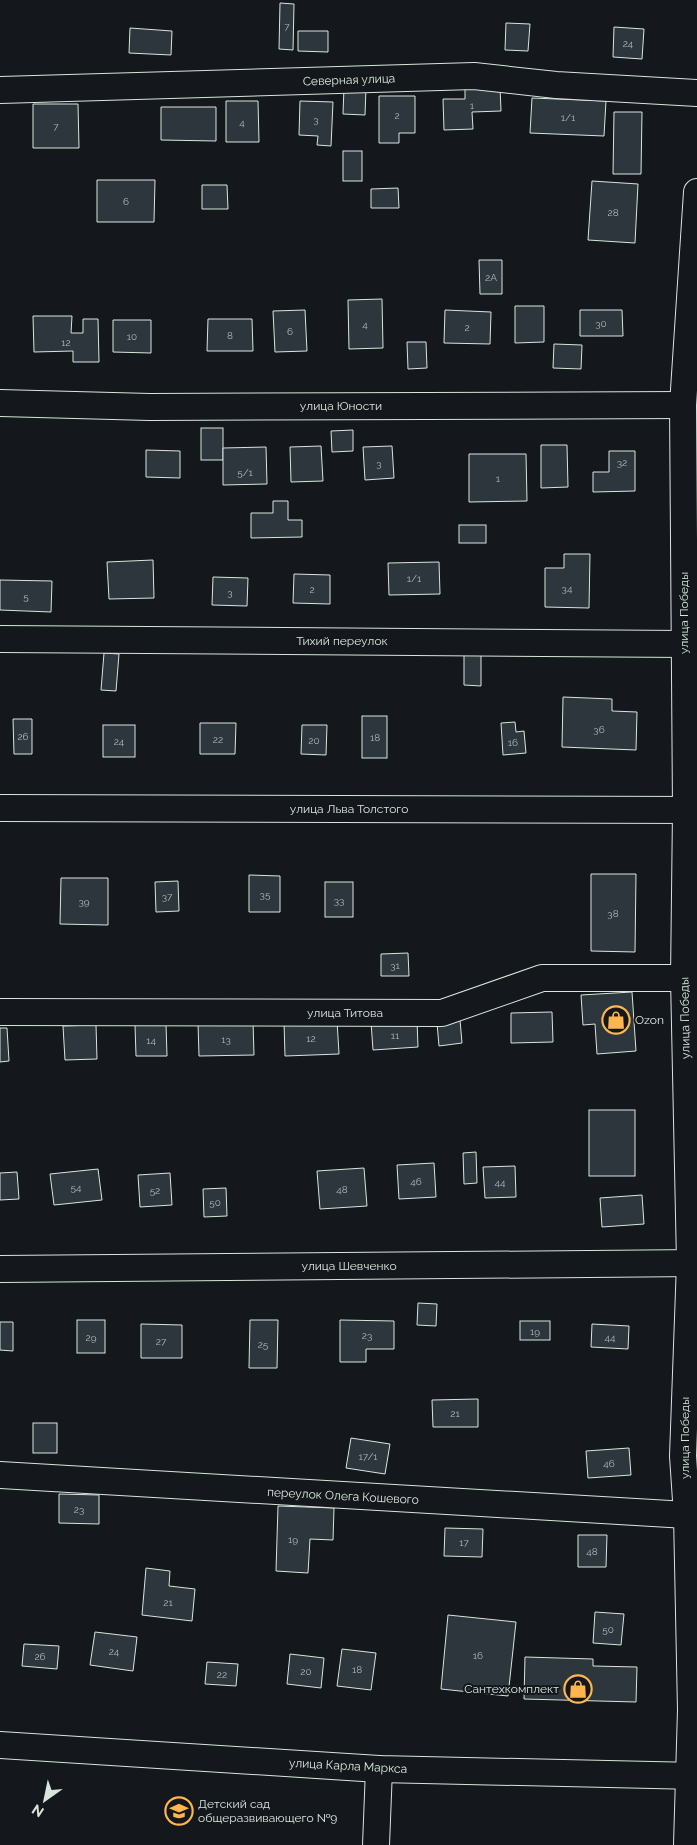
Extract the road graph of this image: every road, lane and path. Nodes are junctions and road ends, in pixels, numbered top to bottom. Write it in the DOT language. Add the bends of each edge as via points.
graph roads {
  1 [pos="0,90"];
  2 [pos="697,93"];
  3 [pos="697,192"];
  4 [pos="0,403"];
  5 [pos="683,405"];
  6 [pos="0,639"];
  7 [pos="685,644"];
  8 [pos="0,808"];
  9 [pos="692,810"];
  10 [pos="688,990"];
  11 [pos="0,1012"];
  12 [pos="693,1263"];
  13 [pos="0,1269"];
  14 [pos="690,1456"];
  15 [pos="0,1476"];
  16 [pos="687,1515"];
  17 [pos="0,1745"];
  18 [pos="379,1769"];
  19 [pos="693,1776"];
  20 [pos="376,1845"];
  21 [pos="687,1845"];
  1 -- 2 [label="street, Северная улица" via="474,76 556,85"];
  3 -- 5 [label="street, улица Победы"];
  4 -- 5 [label="street, улица Юности" via="150,407"];
  5 -- 7 [label="street, улица Победы"];
  6 -- 7 [label="street, Тихий переулок"];
  7 -- 9 [label="street, улица Победы"];
  8 -- 9 [label="street, улица Льва Толстого"];
  9 -- 10 [label="street, улица Победы"];
  10 -- 11 [label="street, улица Титова" via="542,978 442,1013"];
  10 -- 12 [label="street, улица Победы"];
  12 -- 13 [label="street, улица Шевченко"];
  12 -- 14 [label="street, улица Победы"];
  14 -- 16 [label="street, улица Победы"];
  15 -- 16 [label="street, переулок Олега Кошевого"];
  16 -- 19 [label="street, улица Победы"];
  17 -- 18 [label="street, улица Карла Маркса"];
  18 -- 19 [label="street, улица Карла Маркса"];
  18 -- 20 [label="street"];
  19 -- 21 [label="street, улица Победы"];
}
